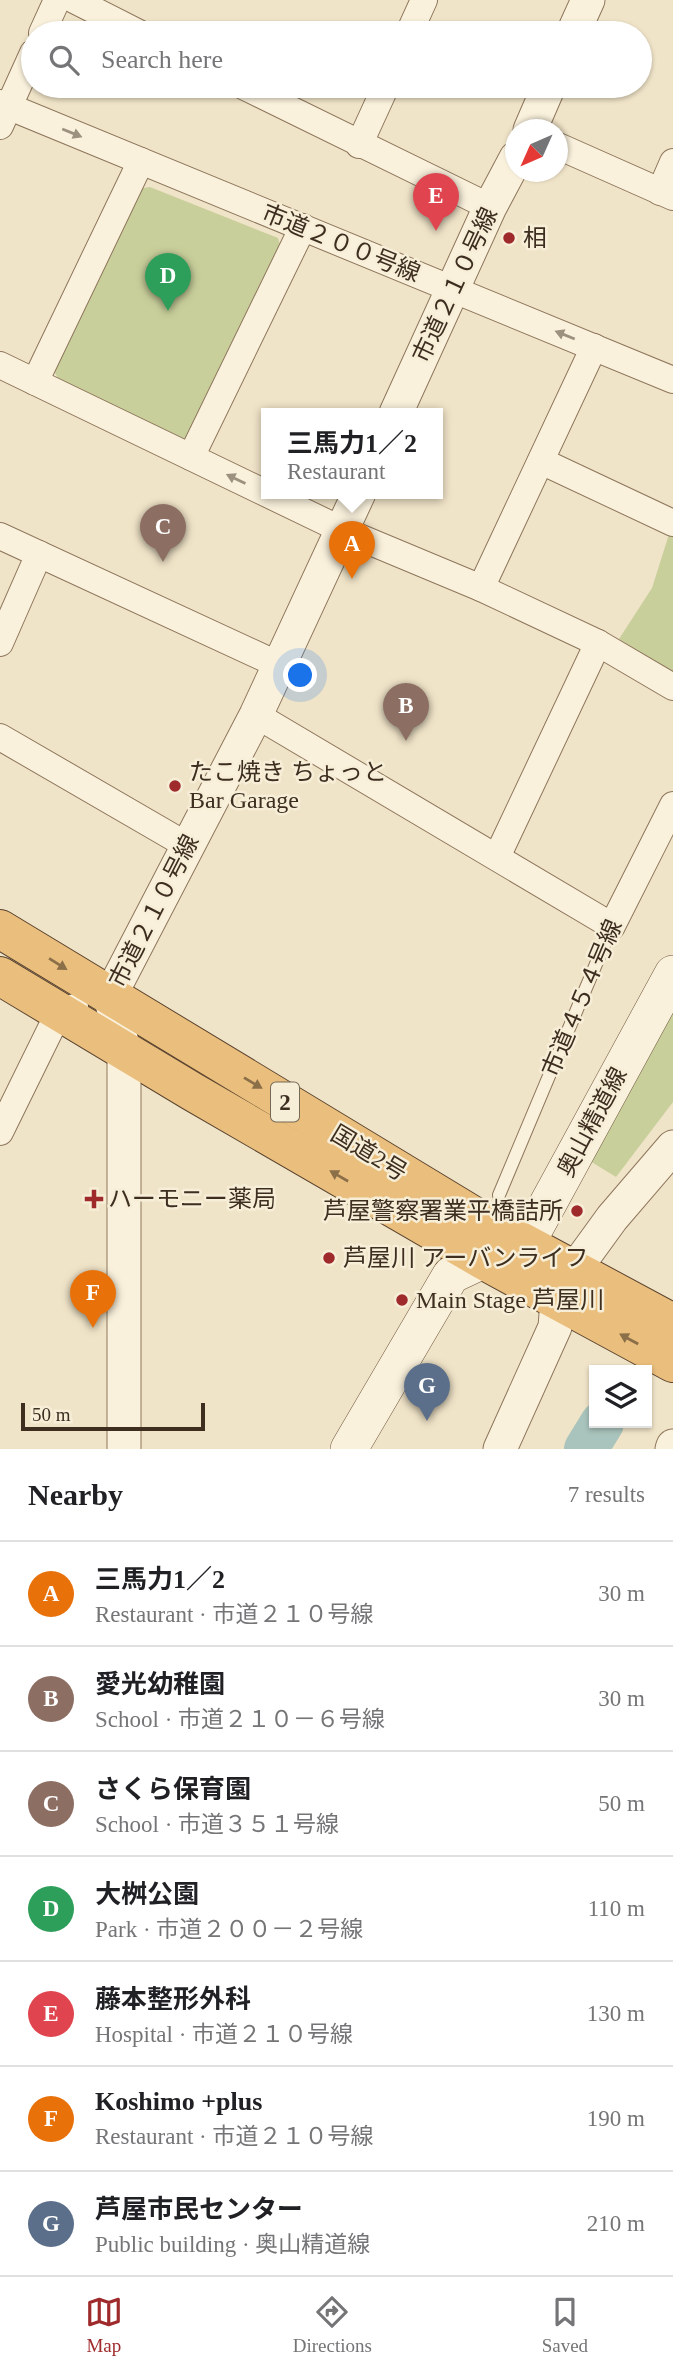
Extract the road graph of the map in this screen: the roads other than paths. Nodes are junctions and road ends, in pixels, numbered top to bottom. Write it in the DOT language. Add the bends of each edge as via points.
graph roads {
  1 [pos="57,0"];
  2 [pos="74,0"];
  3 [pos="424,0"];
  4 [pos="588,0"];
  5 [pos="47,21"];
  6 [pos="115,21"];
  7 [pos="415,21"];
  8 [pos="578,21"];
  9 [pos="21,77"];
  10 [pos="267,98"];
  11 [pos="381,98"];
  12 [pos="545,98"];
  13 [pos="3,112"];
  14 [pos="535,119"];
  15 [pos="359,145"];
  16 [pos="568,150"];
  17 [pos="141,161"];
  18 [pos="673,162"];
  19 [pos="505,179"];
  20 [pos="667,195"];
  21 [pos="490,207"];
  22 [pos="303,227"];
  23 [pos="453,289"];
  24 [pos="594,347"];
  25 [pos="0,365"];
  26 [pos="673,380"];
  27 [pos="36,382"];
  28 [pos="398,408"];
  29 [pos="191,457"];
  30 [pos="541,461"];
  31 [pos="261,491"];
  32 [pos="278,499"];
  33 [pos="356,499"];
  34 [pos="673,523"];
  35 [pos="342,530"];
  36 [pos="0,536"];
  37 [pos="39,554"];
  38 [pos="481,588"];
  39 [pos="0,643"];
  40 [pos="598,643"];
  41 [pos="279,665"];
  42 [pos="673,687"];
  43 [pos="256,715"];
  44 [pos="0,737"];
  45 [pos="673,805"];
  46 [pos="188,846"];
  47 [pos="496,857"];
  48 [pos="612,926"];
  49 [pos="0,929"];
  50 [pos="673,974"];
  51 [pos="0,976"];
  52 [pos="110,996"];
  53 [pos="59,1012"];
  54 [pos="124,1051"];
  55 [pos="1,1128"];
  56 [pos="673,1147"];
  57 [pos="499,1195"];
  58 [pos="526,1244"];
  59 [pos="483,1260"];
  60 [pos="580,1292"];
  61 [pos="673,1323"];
  62 [pos="673,1363"];
  63 [pos="124,1449"];
  64 [pos="348,1449"];
  65 [pos="500,1449"];
  1 -- 5 [label="street"];
  2 -- 6 [label="street"];
  3 -- 7 [label="street"];
  4 -- 8 [label="street"];
  9 -- 13 [label="street"];
  10 -- 15 [label="street"];
  11 -- 15 [label="street"];
  12 -- 14 [label="street"];
  13 -- 17 [label="street, 市道２００号線, one-way"];
  15 -- 21 [label="street"];
  16 -- 20 [label="street"];
  17 -- 22 [label="street, 市道２００号線"];
  17 -- 27 [label="street"];
  18 -- 20 [label="street"];
  19 -- 21 [label="street, 市道２１０号線"];
  21 -- 23 [label="street, 市道２１０号線"];
  22 -- 23 [label="street, 市道２００号線"];
  22 -- 29 [label="street"];
  24 -- 23 [label="street, 市道２００号線, one-way"];
  23 -- 28 [label="street, 市道２１０号線"];
  24 -- 26 [label="street, 市道２００号線"];
  24 -- 30 [label="street"];
  25 -- 27 [label="street"];
  27 -- 29 [label="street"];
  31 -- 29 [label="street, one-way"];
  30 -- 34 [label="street"];
  30 -- 38 [label="street"];
  35 -- 32 [label="street, one-way"];
  33 -- 35 [label="street, 市道２１０号線"];
  35 -- 38 [label="street"];
  35 -- 41 [label="street, 市道２１０号線"];
  36 -- 37 [label="street"];
  37 -- 39 [label="street"];
  37 -- 41 [label="street"];
  38 -- 40 [label="street"];
  40 -- 42 [label="street"];
  40 -- 47 [label="street"];
  41 -- 43 [label="street, 市道２１０号線"];
  43 -- 46 [label="street, 市道２１０号線"];
  43 -- 47 [label="street"];
  44 -- 46 [label="street"];
  45 -- 48 [label="street, 市道４５４号線"];
  46 -- 52 [label="street, 市道２１０号線"];
  47 -- 48 [label="street"];
  48 -- 57 [label="lane, 市道４５４号線"];
  49 -- 52 [label="highway, 国道2号 / 2, one-way"];
  50 -- 58 [label="main road, 奥山精道線"];
  51 -- 53 [label="highway, 国道2号 / 2"];
  52 -- 53 [label="street"];
  52 -- 54 [label="street, 市道２１０号線"];
  52 -- 58 [label="highway, 国道2号 / 2, one-way"];
  53 -- 54 [label="highway, 国道2号 / 2"];
  53 -- 55 [label="street"];
  59 -- 54 [label="highway, 国道2号 / 2, one-way"];
  54 -- 63 [label="street, 市道２１０号線"];
  56 -- 60 [label="street" via="612,1218"];
  58 -- 59 [label="main road"];
  58 -- 60 [label="highway, 国道2号 / 2"];
  59 -- 60 [label="highway, 国道2号 / 2"];
  59 -- 64 [label="main road" via="451,1275"];
  60 -- 61 [label="highway, 国道2号 / 2"];
  62 -- 60 [label="highway, 国道2号 / 2, one-way"];
  60 -- 65 [label="street" via="555,1327"];
}
